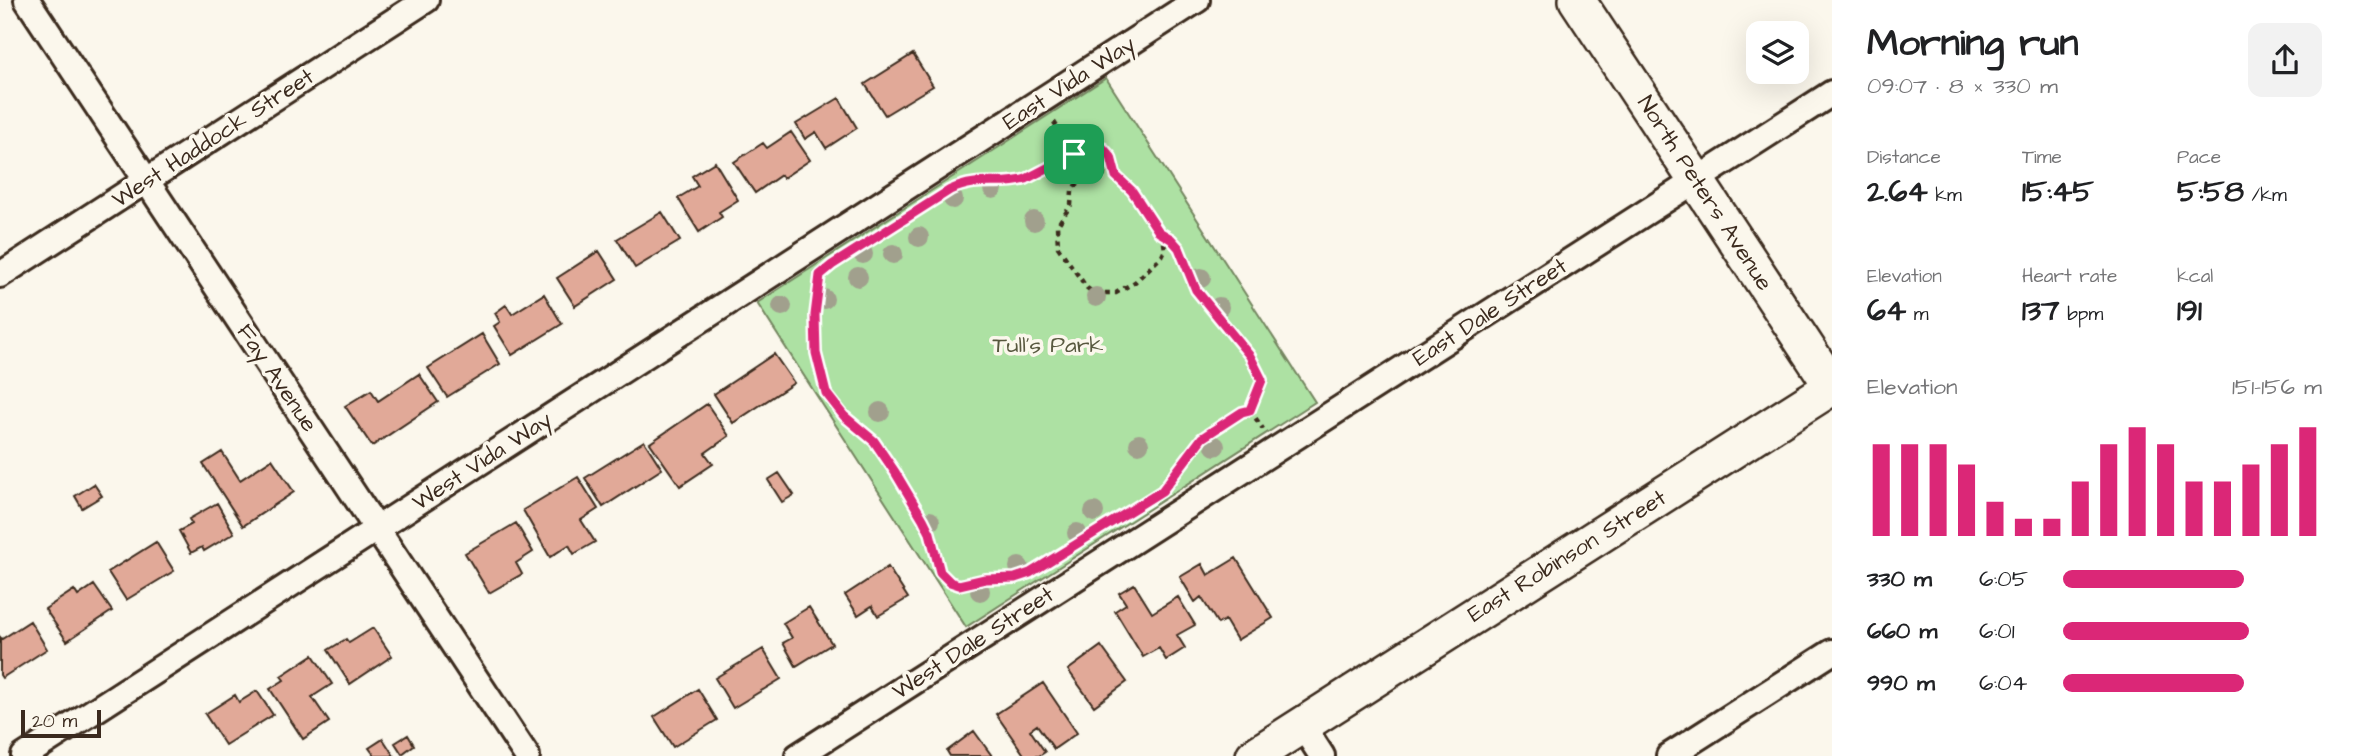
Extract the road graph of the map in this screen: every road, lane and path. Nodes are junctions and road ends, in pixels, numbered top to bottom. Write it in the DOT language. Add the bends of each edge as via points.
graph roads {
  1 [pos="27,0"];
  2 [pos="426,0"];
  3 [pos="1197,0"];
  4 [pos="1577,0"];
  5 [pos="1832,93"];
  6 [pos="1041,101"];
  7 [pos="1074,154"];
  8 [pos="940,166"];
  9 [pos="1116,176"];
  10 [pos="1696,180"];
  11 [pos="146,181"];
  12 [pos="1163,236"];
  13 [pos="0,275"];
  14 [pos="1832,387"];
  15 [pos="378,529"];
  16 [pos="1147,530"];
  17 [pos="1832,652"];
  18 [pos="1302,725"];
  19 [pos="24,756"];
  20 [pos="527,756"];
  21 [pos="798,756"];
  22 [pos="1254,756"];
  23 [pos="1322,756"];
  24 [pos="1669,756"];
  1 -- 11 [label="street, Fay Avenue"];
  2 -- 11 [label="street, West Haddock Street"];
  3 -- 6 [label="street, East Vida Way"];
  4 -- 10 [label="main road, North Peters Avenue"];
  5 -- 10 [label="street, East Dale Street"];
  6 -- 7 [label="path"];
  6 -- 8 [label="street, East Vida Way"];
  7 -- 9 [label="path" via="1094,146 1103,148"];
  7 -- 12 [label="path" via="1016,182 971,183 950,190 820,275 814,339 826,393 844,416 874,441 895,472 930,533 940,572 950,582 959,585 1030,573 1162,491 1202,438 1250,410 1262,380 1259,373 1196,290 1179,248"];
  8 -- 15 [label="street, West Vida Way"];
  9 -- 12 [label="path"];
  9 -- 12 [label="path" via="1097,174 1075,186 1071,205 1057,226 1058,247 1087,288 1094,293 1116,293 1135,282 1162,256"];
  10 -- 14 [label="main road, North Peters Avenue"];
  10 -- 16 [label="street, East Dale Street"];
  11 -- 13 [label="street, West Haddock Street"];
  11 -- 15 [label="street, Fay Avenue"];
  14 -- 18 [label="main road, East Robinson Street"];
  15 -- 19 [label="street, West Vida Way"];
  15 -- 20 [label="street, Fay Avenue"];
  16 -- 21 [label="street, West Dale Street"];
  17 -- 24 [label="street"];
  18 -- 22 [label="main road, East Robinson Street"];
  18 -- 23 [label="street"];
}
